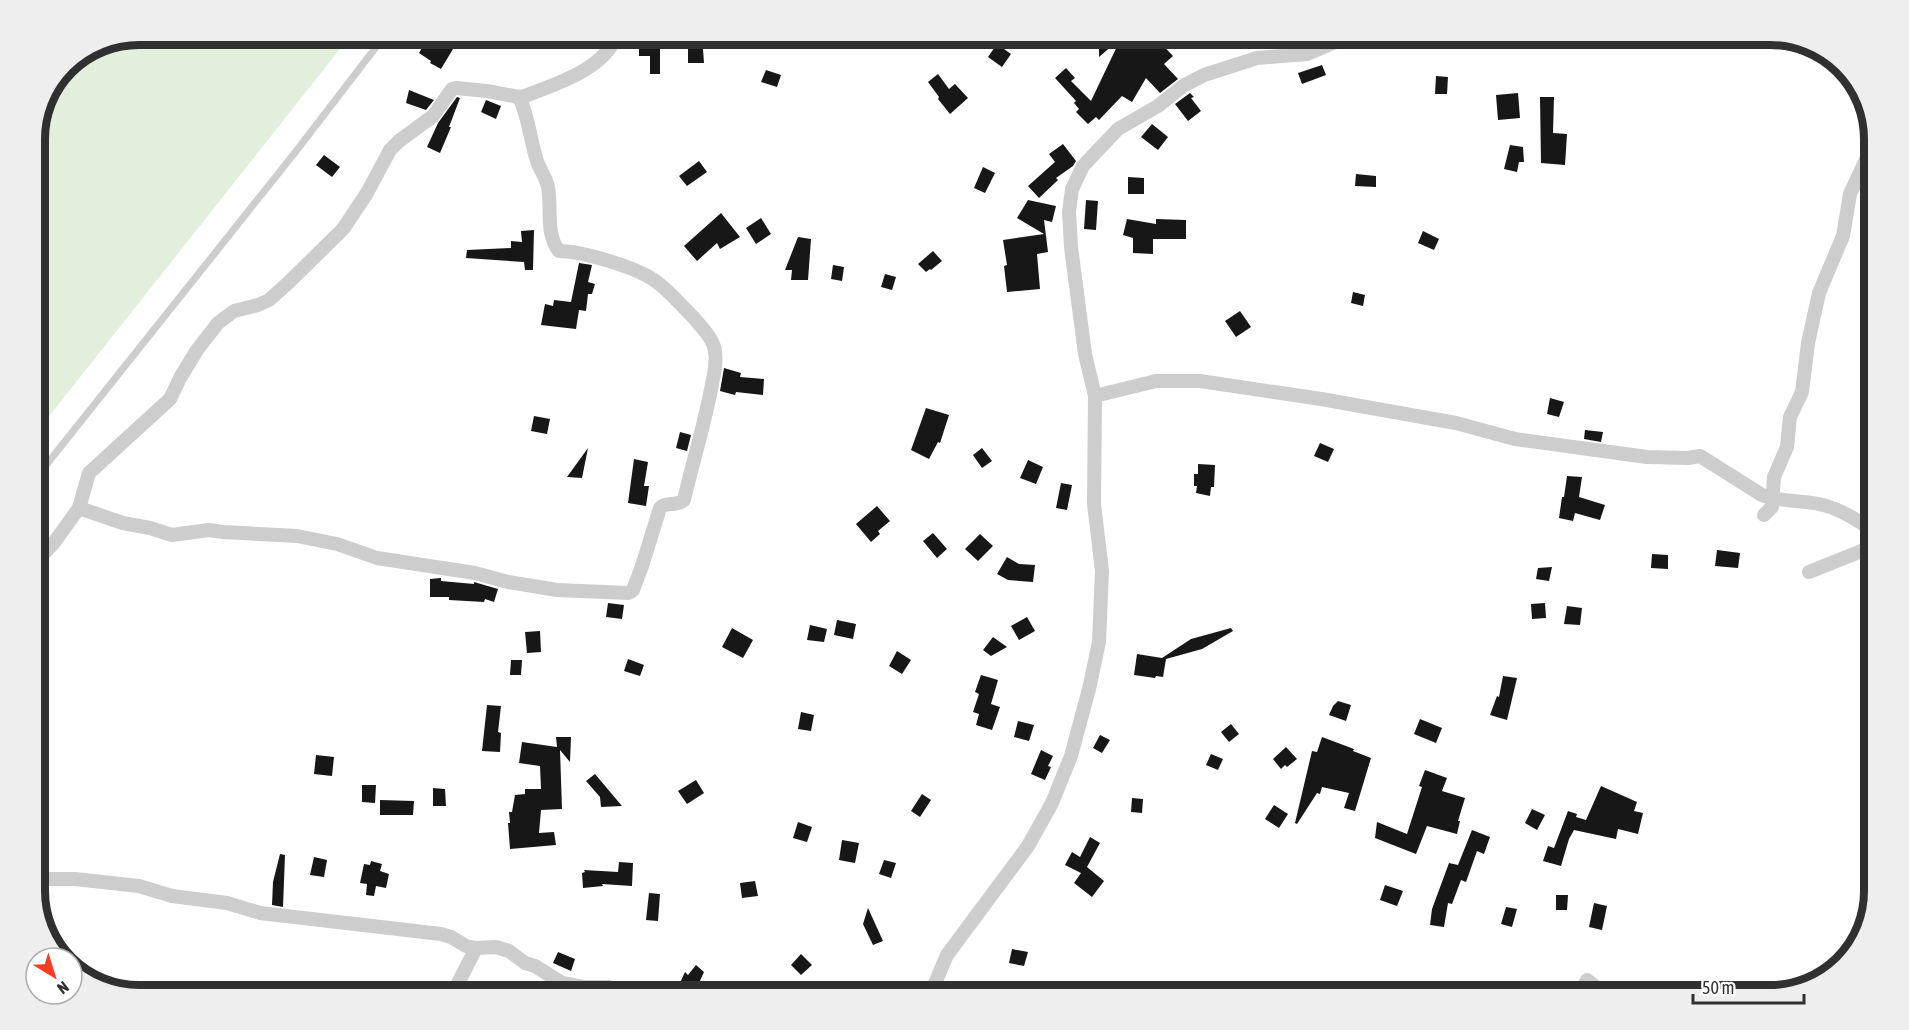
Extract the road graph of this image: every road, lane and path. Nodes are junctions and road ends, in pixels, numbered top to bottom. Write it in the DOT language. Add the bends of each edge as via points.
graph roads {
  1 [pos="378,45"];
  2 [pos="612,45"];
  3 [pos="1328,45"];
  4 [pos="519,97"];
  5 [pos="1864,164"];
  6 [pos="1095,396"];
  7 [pos="45,466"];
  8 [pos="1773,499"];
  9 [pos="79,508"];
  10 [pos="1764,514"];
  11 [pos="1864,525"];
  12 [pos="1864,550"];
  13 [pos="45,552"];
  14 [pos="1809,572"];
  15 [pos="45,879"];
  16 [pos="476,948"];
  17 [pos="458,985"];
  18 [pos="572,985"];
  19 [pos="935,985"];
  1 -- 7 [label="lane"];
  2 -- 4 [label="street" via="596,62 562,82"];
  3 -- 6 [label="street" via="1307,54 1257,58 1204,75 1118,129 1083,166 1072,189 1069,212 1085,354"];
  4 -- 9 [label="street" via="452,89 434,116 394,146 336,236 269,300 234,311 218,322 197,350 170,399 89,474"];
  4 -- 9 [label="street" via="547,184 554,245 559,251 598,258 646,274 700,326 716,351 708,408 684,500 660,508 633,590 557,590 377,558 338,544 297,536 210,530 172,535"];
  5 -- 8 [label="street" via="1850,194 1843,237 1819,293 1802,392 1790,417 1787,447 1774,477"];
  6 -- 8 [label="street" via="1156,381 1200,381 1445,421 1515,439 1647,457 1700,456"];
  6 -- 19 [label="street" via="1094,504 1102,571 1099,642 1074,745 1052,803 1028,846 947,955"];
  8 -- 10 [label="street" via="1772,507"];
  8 -- 11 [label="street" via="1820,504"];
  9 -- 13 [label="street"];
  12 -- 14 [label="street"];
  15 -- 16 [label="street" via="139,886 260,913 441,934"];
  16 -- 17 [label="street"];
  16 -- 18 [label="street" via="509,951 562,983"];
}
